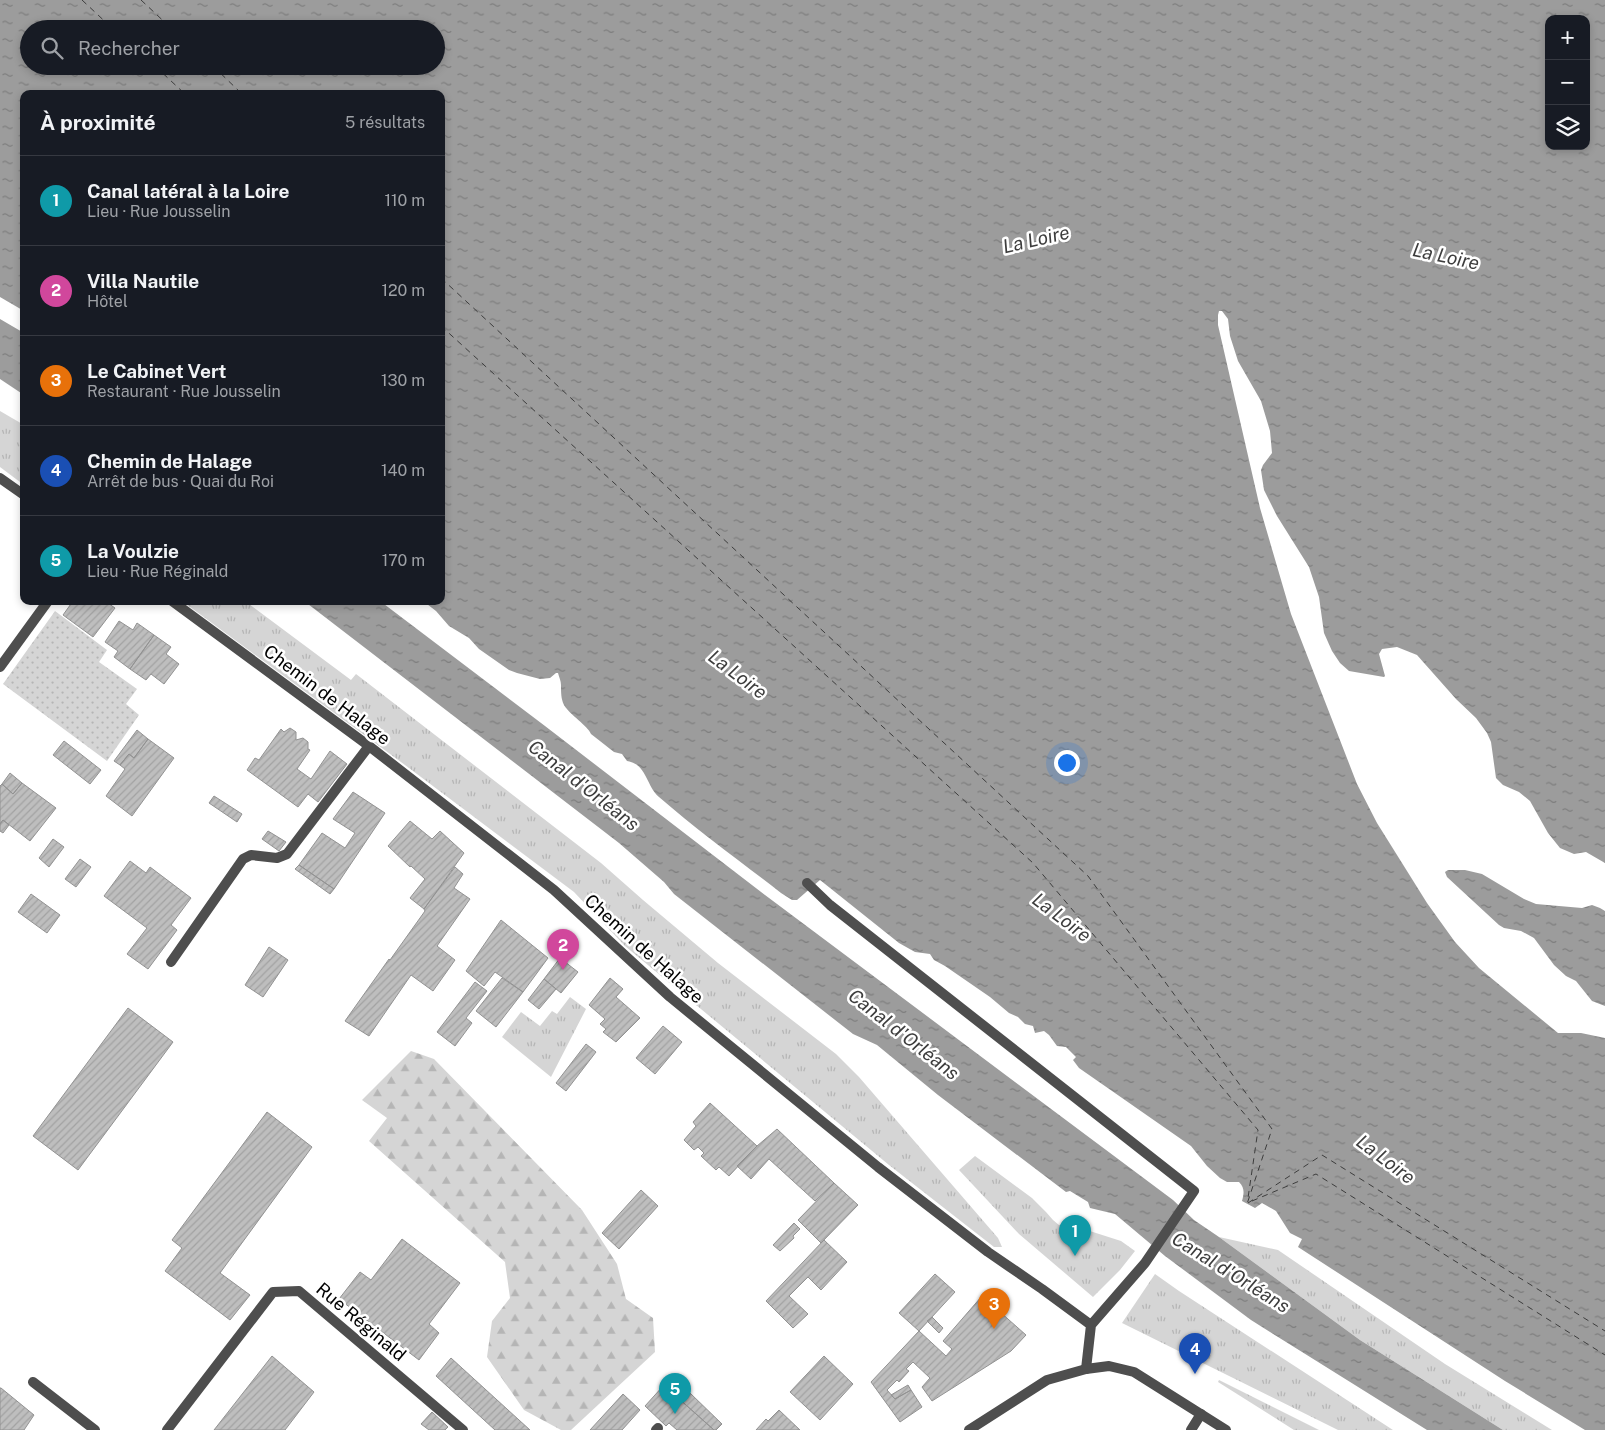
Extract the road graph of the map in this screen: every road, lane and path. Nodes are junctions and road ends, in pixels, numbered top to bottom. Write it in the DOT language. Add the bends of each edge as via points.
graph roads {
  1 [pos="0,478"];
  2 [pos="20,492"];
  3 [pos="45,605"];
  4 [pos="177,605"];
  5 [pos="0,667"];
  6 [pos="369,746"];
  7 [pos="807,883"];
  8 [pos="171,962"];
  9 [pos="1091,1324"];
  10 [pos="1086,1368"];
  11 [pos="33,1382"];
  12 [pos="1201,1414"];
  13 [pos="96,1430"];
  14 [pos="167,1430"];
  15 [pos="463,1430"];
  16 [pos="969,1430"];
  17 [pos="1191,1430"];
  18 [pos="1226,1430"];
  1 -- 2 [label="street"];
  3 -- 5 [label="street"];
  4 -- 6 [label="street, Chemin de Halage"];
  6 -- 8 [label="street" via="287,854 277,858 251,855 243,859"];
  6 -- 9 [label="street, Chemin de Halage" via="554,890 670,997 886,1173 988,1252"];
  7 -- 9 [label="street" via="830,905 1194,1190 1145,1262"];
  9 -- 10 [label="street"];
  10 -- 12 [label="street" via="1109,1366 1134,1372"];
  10 -- 16 [label="street" via="1047,1380"];
  11 -- 13 [label="street"];
  12 -- 17 [label="street"];
  12 -- 18 [label="street"];
  14 -- 15 [label="street, Rue Réginald" via="272,1292 299,1291"];
}
